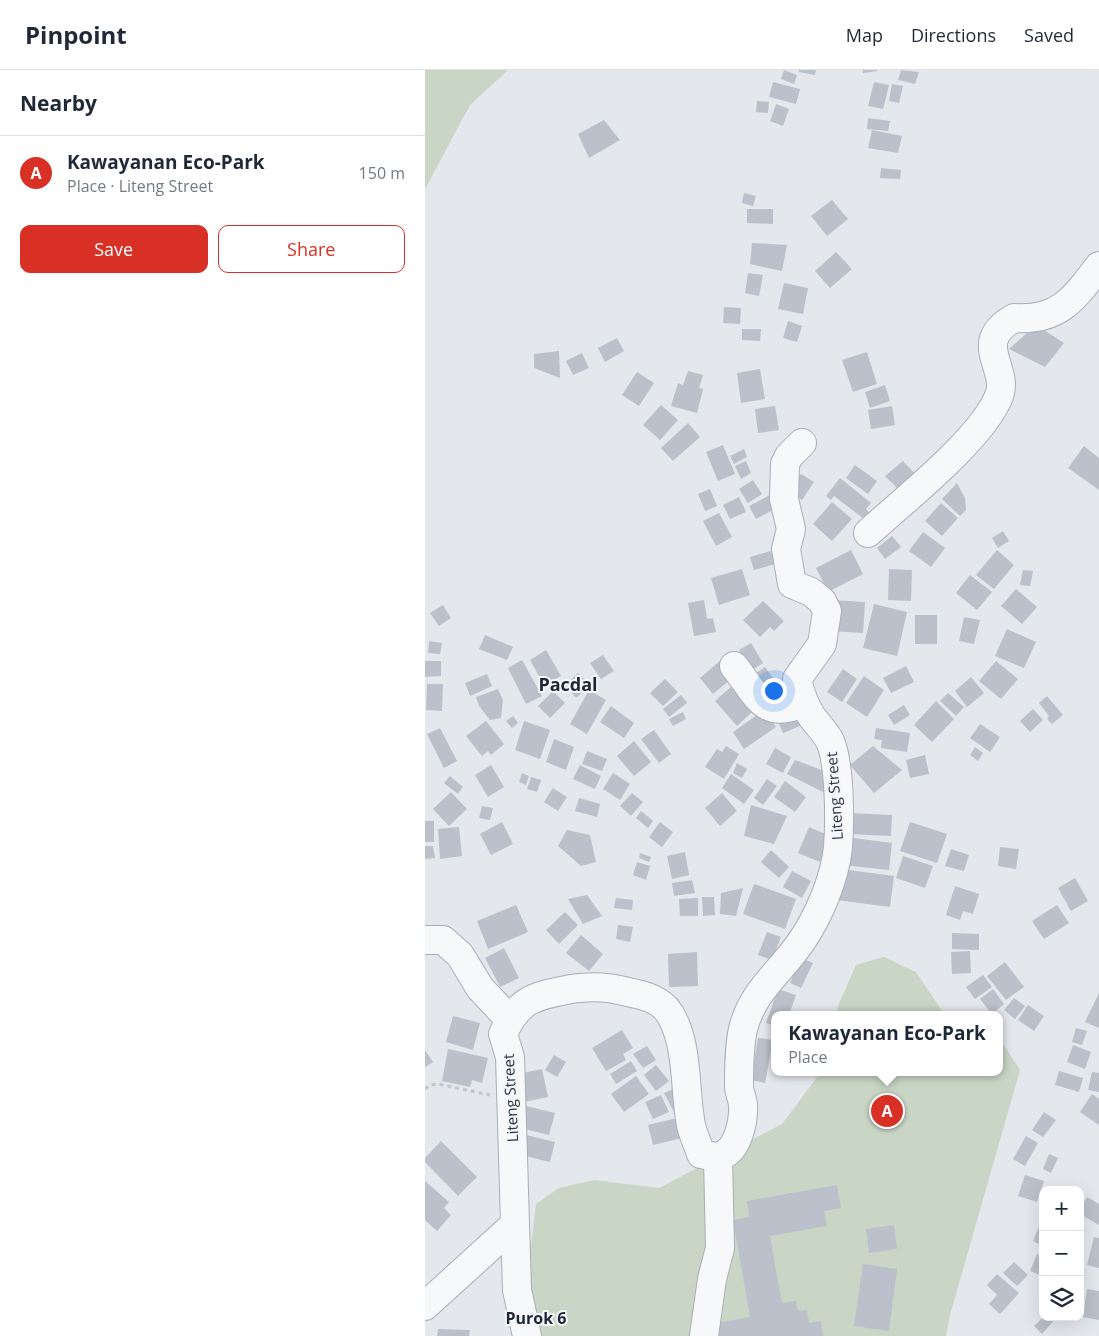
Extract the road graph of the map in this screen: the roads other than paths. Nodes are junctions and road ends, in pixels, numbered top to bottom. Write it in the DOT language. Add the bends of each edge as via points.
graph roads {
  1 [pos="1099,266"];
  2 [pos="802,443"];
  3 [pos="868,532"];
  4 [pos="734,666"];
  5 [pos="803,702"];
  6 [pos="425,940"];
  7 [pos="510,1020"];
  8 [pos="718,1157"];
  9 [pos="514,1225"];
  10 [pos="425,1306"];
  11 [pos="527,1336"];
  12 [pos="704,1336"];
  1 -- 3 [label="street" via="1081,288 1053,313 1032,320 1014,318 997,333 993,349 1000,393 993,409 943,465"];
  2 -- 5 [label="street, Liteng Street" via="785,464 784,499 791,529 786,549 792,584 811,592 822,601 827,611 822,644 797,679"];
  4 -- 5 [label="street" via="766,706 780,711"];
  5 -- 8 [label="street, Liteng Street" via="831,744 835,763 839,819 832,876 802,941 764,984 746,1020 740,1041 742,1122 727,1153"];
  6 -- 7 [label="street" via="443,940 460,955 480,988"];
  7 -- 8 [label="street" via="521,1005 535,996 579,988 617,989 651,997 669,1012 680,1039 692,1126 701,1154"];
  7 -- 9 [label="street, Liteng Street" via="503,1034 510,1057"];
  8 -- 12 [label="street" via="720,1248 711,1279"];
  9 -- 10 [label="street"];
  9 -- 11 [label="street, Liteng Street" via="517,1290"];
}
